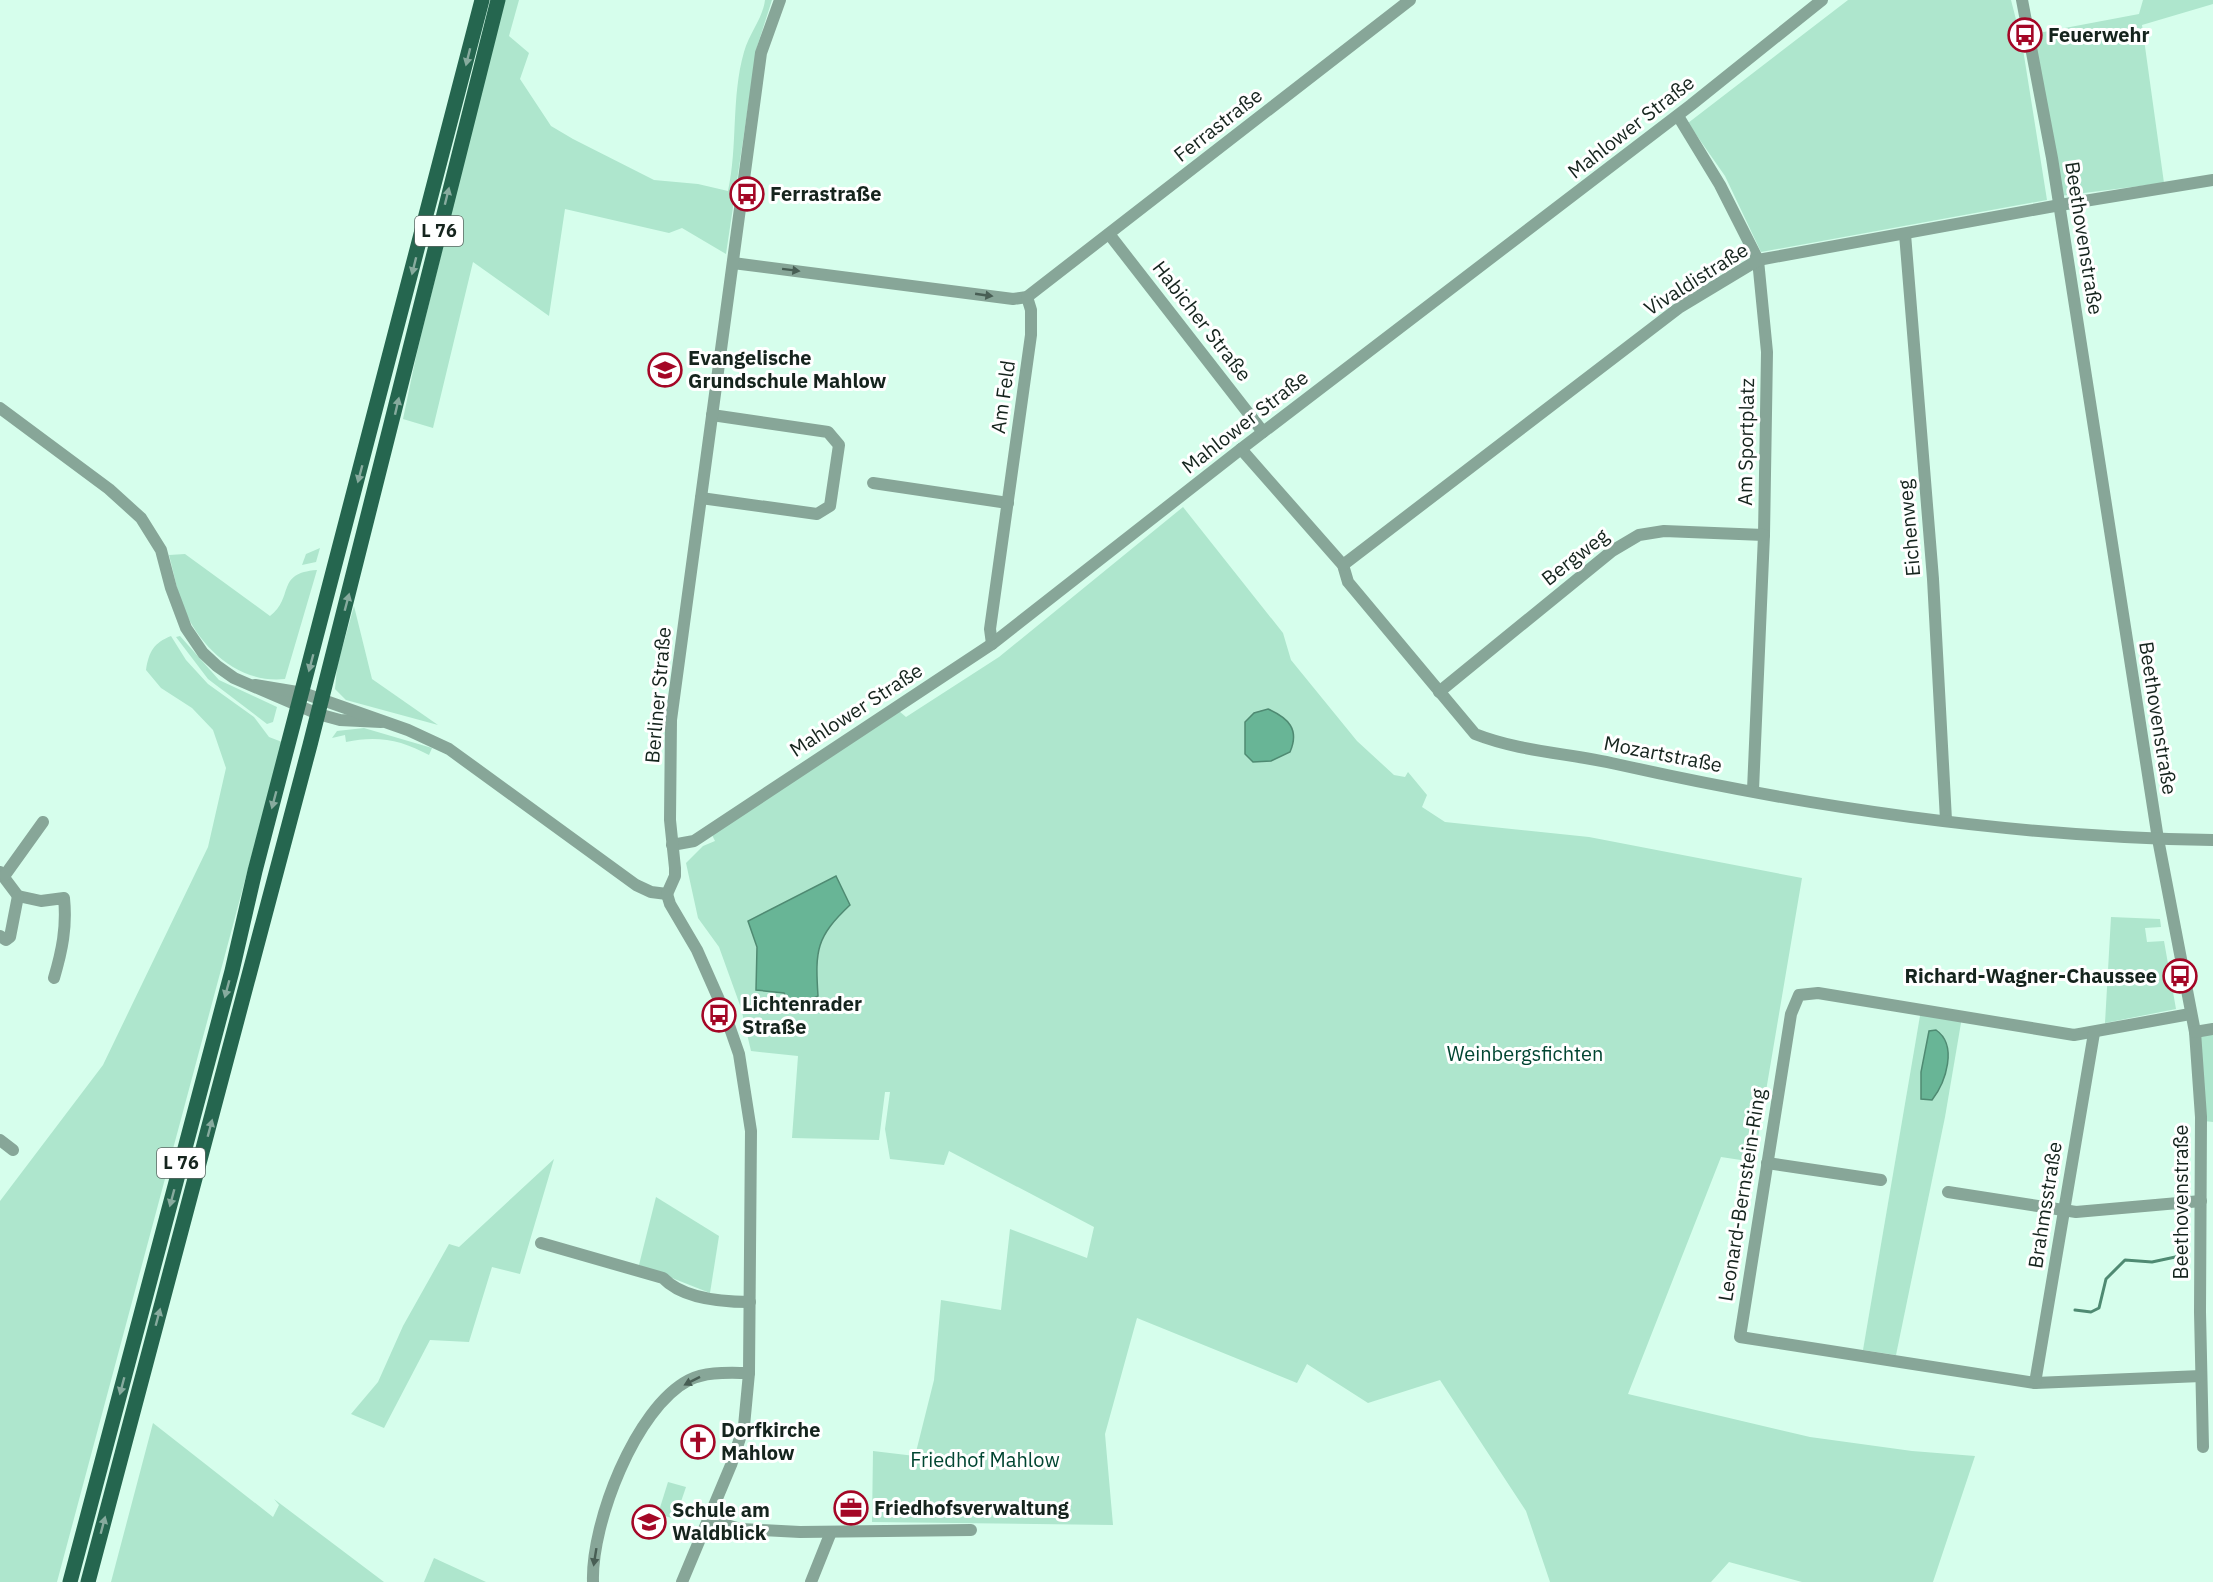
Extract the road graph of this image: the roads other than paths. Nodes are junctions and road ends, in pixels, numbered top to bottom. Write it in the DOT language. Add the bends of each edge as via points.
graph roads {
  1 [pos="482,0"];
  2 [pos="498,0"];
  3 [pos="780,0"];
  4 [pos="1410,0"];
  5 [pos="1822,0"];
  6 [pos="2022,0"];
  7 [pos="1678,116"];
  8 [pos="2213,180"];
  9 [pos="2060,204"];
  10 [pos="1109,234"];
  11 [pos="1905,234"];
  12 [pos="1758,260"];
  13 [pos="733,263"];
  14 [pos="1027,297"];
  15 [pos="0,408"];
  16 [pos="712,415"];
  17 [pos="1263,432"];
  18 [pos="1241,449"];
  19 [pos="873,483"];
  20 [pos="701,498"];
  21 [pos="1008,503"];
  22 [pos="1764,536"];
  23 [pos="1343,566"];
  24 [pos="992,644"];
  25 [pos="1439,692"];
  26 [pos="301,700"];
  27 [pos="320,707"];
  28 [pos="1753,790"];
  29 [pos="1946,820"];
  30 [pos="43,822"];
  31 [pos="2158,839"];
  32 [pos="2213,840"];
  33 [pos="672,845"];
  34 [pos="2,874"];
  35 [pos="667,894"];
  36 [pos="18,896"];
  37 [pos="0,936"];
  38 [pos="54,978"];
  39 [pos="2190,1014"];
  40 [pos="2213,1029"];
  41 [pos="2195,1032"];
  42 [pos="2094,1033"];
  43 [pos="0,1140"];
  44 [pos="13,1150"];
  45 [pos="1767,1163"];
  46 [pos="1881,1180"];
  47 [pos="1948,1192"];
  48 [pos="2200,1201"];
  49 [pos="2063,1211"];
  50 [pos="541,1243"];
  51 [pos="750,1302"];
  52 [pos="748,1373"];
  53 [pos="2201,1376"];
  54 [pos="2036,1383"];
  55 [pos="2204,1447"];
  56 [pos="708,1520"];
  57 [pos="971,1530"];
  58 [pos="831,1532"];
  59 [pos="70,1582"];
  60 [pos="88,1582"];
  61 [pos="593,1582"];
  62 [pos="682,1582"];
  63 [pos="811,1582"];
  1 -- 26 [label="main road, L 76, one-way"];
  27 -- 2 [label="main road, L 76, one-way"];
  3 -- 13 [label="street, Berliner Straße" via="761,53"];
  4 -- 10 [label="street, Ferrastraße"];
  5 -- 7 [label="street, Mahlower Straße"];
  6 -- 9 [label="street, Beethovenstraße"];
  7 -- 12 [label="street, Am Sportplatz" via="1720,185"];
  7 -- 17 [label="street, Mahlower Straße"];
  8 -- 9 [label="street, Vivaldistraße"];
  9 -- 11 [label="street, Vivaldistraße"];
  9 -- 31 [label="street, Beethovenstraße"];
  10 -- 14 [label="street, Ferrastraße"];
  10 -- 17 [label="street, Habicher Straße"];
  11 -- 12 [label="street, Vivaldistraße"];
  11 -- 29 [label="street, Eichenweg" via="1933,579"];
  12 -- 22 [label="street, Am Sportplatz" via="1767,352"];
  12 -- 23 [label="street, Vivaldistraße" via="1680,307"];
  13 -- 14 [label="street, Ferrastraße, one-way" via="1013,299"];
  13 -- 16 [label="street, Berliner Straße"];
  14 -- 21 [label="street, Am Feld" via="1031,335"];
  15 -- 26 [label="street" via="141,518 161,550 180,616 194,640 225,673 251,685 279,687"];
  16 -- 20 [label="street, Berliner Straße"];
  16 -- 20 [label="street" via="828,432 839,445 830,506 817,514"];
  17 -- 18 [label="street, Mahlower Straße"];
  18 -- 23 [label="street, Mozartstraße"];
  18 -- 24 [label="street, Mahlower Straße"];
  19 -- 21 [label="street"];
  20 -- 33 [label="street, Berliner Straße" via="671,720"];
  21 -- 24 [label="street, Am Feld" via="990,629"];
  22 -- 25 [label="street, Bergweg" via="1664,531 1639,535 1612,551"];
  22 -- 28 [label="street, Am Sportplatz"];
  23 -- 25 [label="street, Mozartstraße" via="1348,582"];
  24 -- 33 [label="street, Mahlower Straße" via="694,841"];
  25 -- 28 [label="street, Mozartstraße" via="1475,734 1500,744"];
  26 -- 27 [label="street"];
  26 -- 59 [label="main road, L 76, one-way"];
  27 -- 35 [label="street" via="408,730 448,749 636,885"];
  60 -- 27 [label="main road, L 76, one-way"];
  28 -- 29 [label="street, Mozartstraße" via="1818,805"];
  29 -- 31 [label="street, Mozartstraße" via="2061,835"];
  30 -- 34 [label="street"];
  31 -- 32 [label="street, Mozartstraße"];
  31 -- 39 [label="street, Beethovenstraße"];
  33 -- 35 [label="street, Berliner Straße" via="675,876"];
  34 -- 36 [label="street"];
  35 -- 51 [label="street" via="697,950 739,1054 751,1131"];
  36 -- 37 [label="street" via="10,937 6,940"];
  36 -- 38 [label="street" via="41,901 64,898 62,953"];
  39 -- 41 [label="street, Beethovenstraße"];
  39 -- 42 [label="street, Leonard-Bernstein-Ring"];
  40 -- 41 [label="street"];
  41 -- 48 [label="street, Beethovenstraße" via="2201,1117"];
  42 -- 45 [label="street, Leonard-Bernstein-Ring" via="2074,1035 1818,993 1798,995 1791,1014"];
  42 -- 49 [label="street, Brahmsstraße"];
  43 -- 44 [label="street"];
  45 -- 46 [label="street"];
  45 -- 54 [label="street, Leonard-Bernstein-Ring" via="1740,1337"];
  47 -- 49 [label="street"];
  48 -- 49 [label="street"];
  48 -- 53 [label="street, Beethovenstraße"];
  49 -- 54 [label="street, Brahmsstraße"];
  50 -- 51 [label="street" via="663,1278 671,1287 721,1302"];
  51 -- 52 [label="street"];
  52 -- 56 [label="street" via="744,1426"];
  52 -- 61 [label="street, one-way" via="704,1375 688,1381 647,1418 626,1456 601,1525"];
  53 -- 54 [label="street, Leonard-Bernstein-Ring"];
  53 -- 55 [label="street, Beethovenstraße"];
  56 -- 58 [label="street" via="741,1529"];
  56 -- 62 [label="street"];
  57 -- 58 [label="street"];
  58 -- 63 [label="street"];
}
